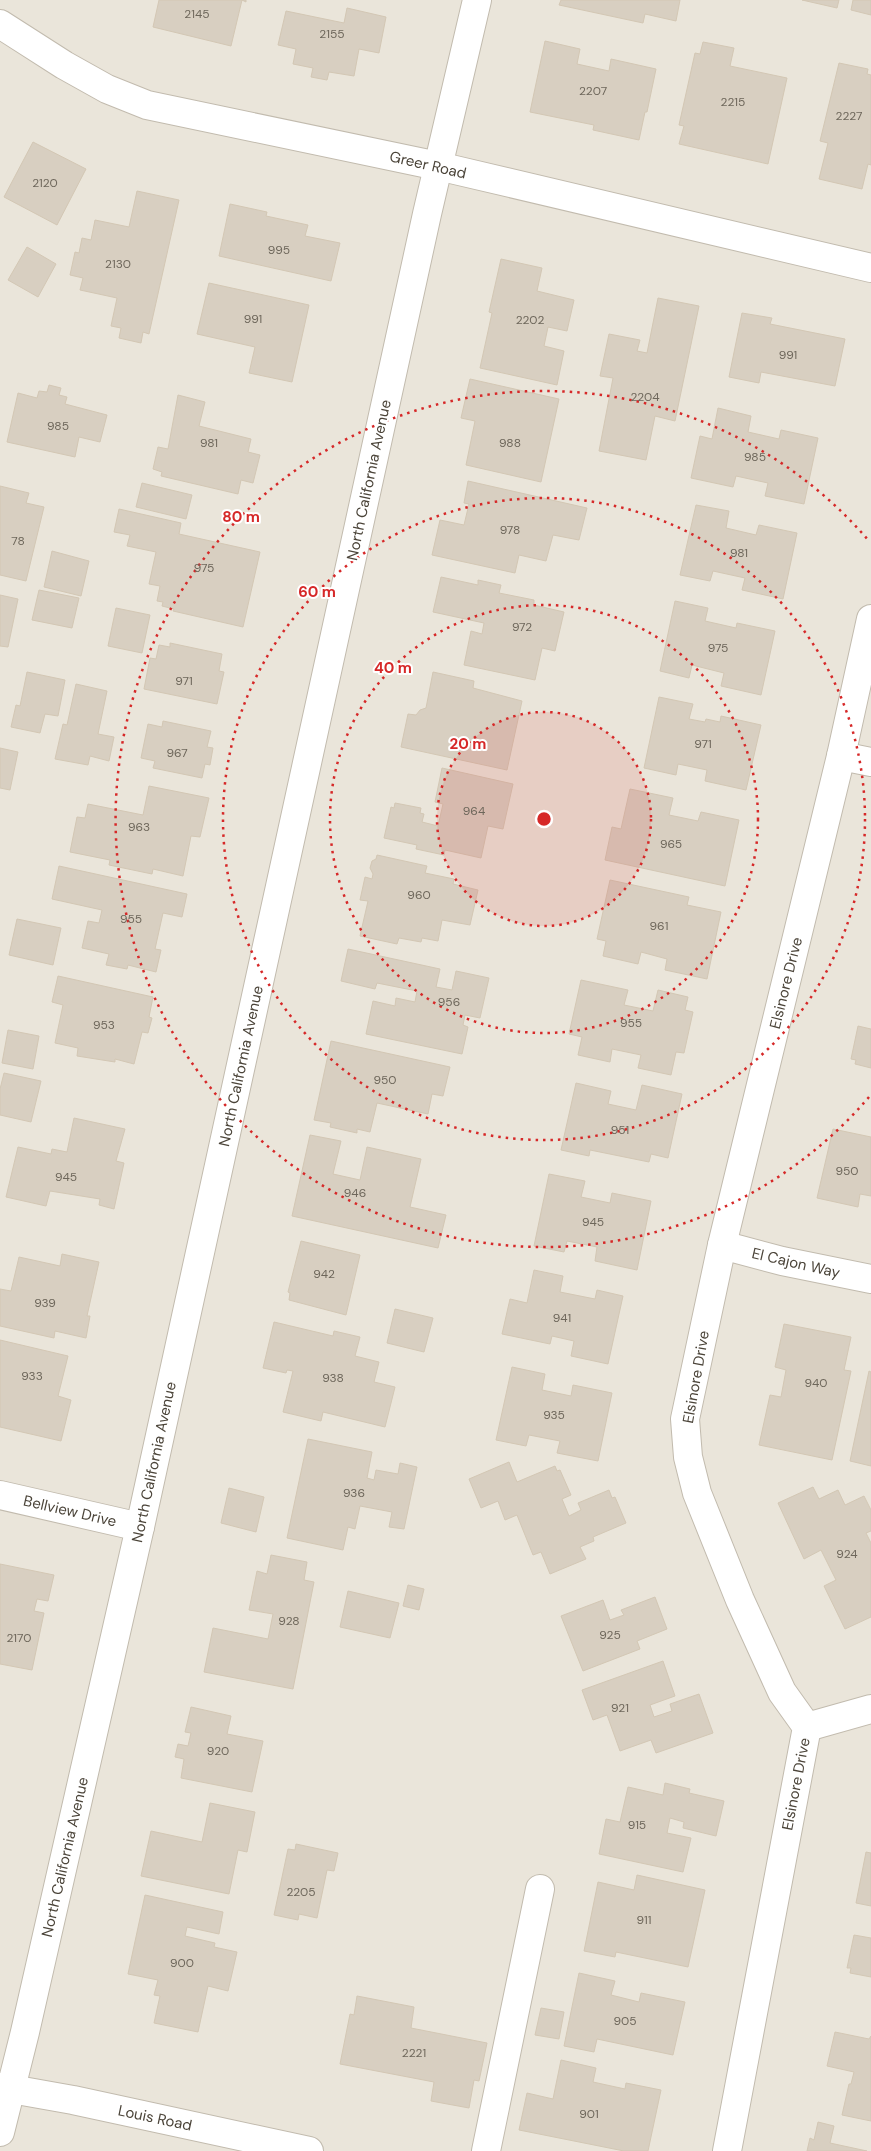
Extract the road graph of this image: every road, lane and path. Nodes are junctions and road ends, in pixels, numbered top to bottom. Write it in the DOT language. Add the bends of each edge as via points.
graph roads {
  1 [pos="477,0"];
  2 [pos="0,24"];
  3 [pos="438,166"];
  4 [pos="871,268"];
  5 [pos="871,620"];
  6 [pos="841,756"];
  7 [pos="871,762"];
  8 [pos="722,1245"];
  9 [pos="871,1279"];
  10 [pos="0,1496"];
  11 [pos="140,1527"];
  12 [pos="871,1709"];
  13 [pos="807,1727"];
  14 [pos="540,1889"];
  15 [pos="5,2088"];
  16 [pos="0,2132"];
  17 [pos="309,2151"];
  18 [pos="486,2151"];
  19 [pos="727,2151"];
  1 -- 3 [label="street, North California Avenue"];
  2 -- 3 [label="street, Greer Road" via="107,89 147,104"];
  3 -- 4 [label="street, Greer Road"];
  3 -- 11 [label="street, North California Avenue"];
  5 -- 6 [label="street, Elsinore Drive"];
  6 -- 7 [label="street"];
  6 -- 8 [label="street, Elsinore Drive"];
  8 -- 9 [label="street, El Cajon Way"];
  8 -- 13 [label="street, Elsinore Drive" via="685,1419 688,1457 697,1493 740,1600 782,1692"];
  10 -- 11 [label="street, Bellview Drive"];
  11 -- 15 [label="street, North California Avenue"];
  12 -- 13 [label="street"];
  13 -- 19 [label="street, Elsinore Drive"];
  14 -- 18 [label="street"];
  15 -- 16 [label="street, North California Avenue"];
  15 -- 17 [label="street, Louis Road"];
}
